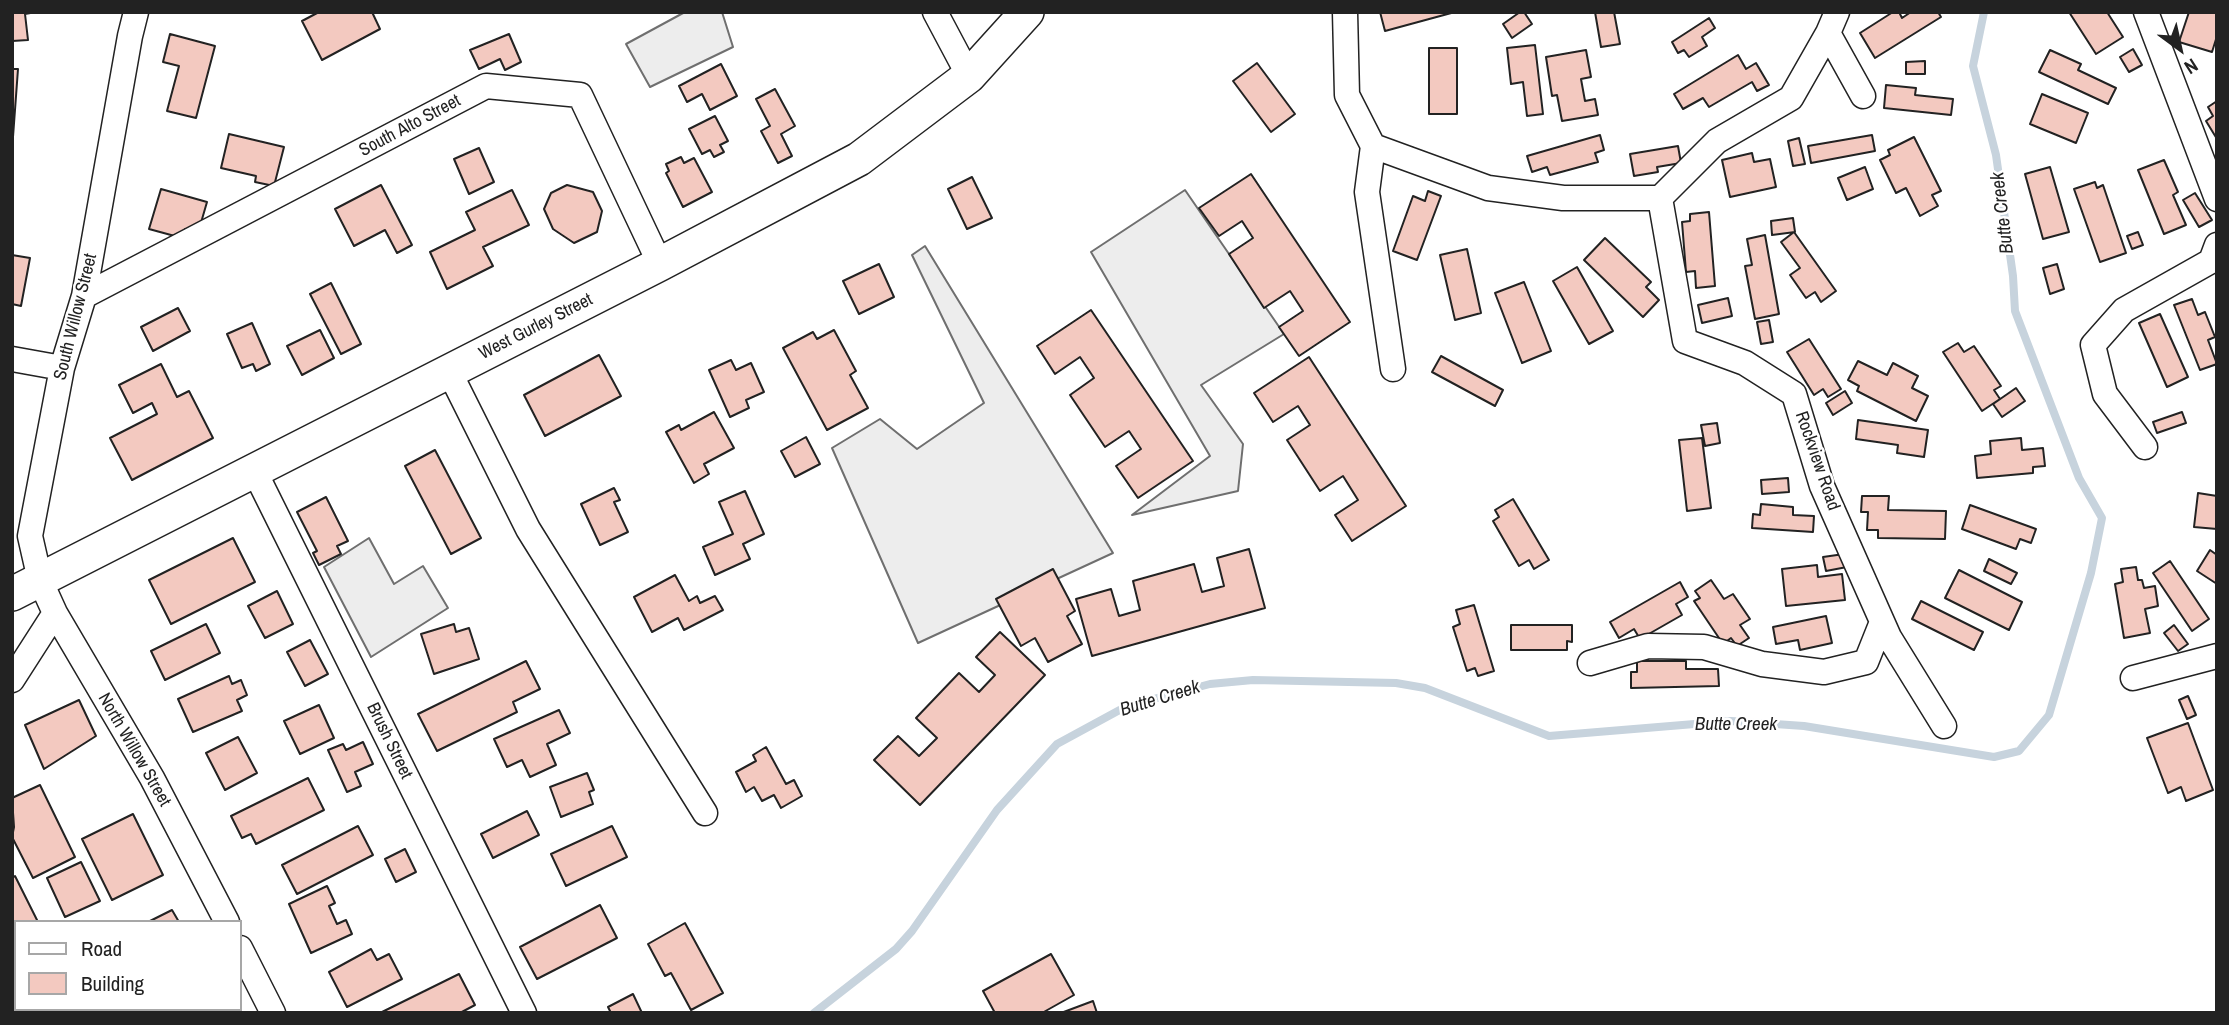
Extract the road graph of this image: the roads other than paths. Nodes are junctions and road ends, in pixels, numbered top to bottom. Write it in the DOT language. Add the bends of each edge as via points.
graph roads {
  1 [pos="136,12"];
  2 [pos="935,12"];
  3 [pos="1027,12"];
  4 [pos="1345,12"];
  5 [pos="2146,12"];
  6 [pos="1832,23"];
  7 [pos="969,76"];
  8 [pos="1863,96"];
  9 [pos="1373,146"];
  10 [pos="1661,198"];
  11 [pos="2217,199"];
  12 [pos="2217,245"];
  13 [pos="660,264"];
  14 [pos="84,296"];
  15 [pos="12,359"];
  16 [pos="62,368"];
  17 [pos="1393,369"];
  18 [pos="449,371"];
  19 [pos="2145,447"];
  20 [pos="254,470"];
  21 [pos="26,587"];
  22 [pos="55,613"];
  23 [pos="1882,622"];
  24 [pos="2217,656"];
  25 [pos="1590,663"];
  26 [pos="2133,678"];
  27 [pos="12,680"];
  28 [pos="1944,726"];
  29 [pos="705,813"];
  30 [pos="226,920"];
  31 [pos="242,952"];
  32 [pos="273,1013"];
  33 [pos="524,1013"];
  1 -- 14 [label="street, South Willow Street"];
  2 -- 7 [label="street"];
  3 -- 7 [label="main road, West Gurley Street"];
  4 -- 9 [label="street" via="1347,95"];
  5 -- 11 [label="street"];
  6 -- 8 [label="street"];
  6 -- 10 [label="street" via="1791,97 1717,141"];
  7 -- 13 [label="main road, West Gurley Street" via="859,159"];
  9 -- 10 [label="street" via="1488,188 1563,198"];
  9 -- 17 [label="street" via="1367,192"];
  10 -- 23 [label="street, Rockview Road" via="1685,341 1745,363 1794,394 1822,486"];
  12 -- 19 [label="street" via="2211,261 2124,310 2093,345 2105,394"];
  13 -- 14 [label="street, South Alto Street" via="580,95 486,86"];
  13 -- 18 [label="main road, West Gurley Street"];
  14 -- 16 [label="street, South Willow Street"];
  15 -- 16 [label="street"];
  16 -- 21 [label="street, South Willow Street" via="30,536"];
  18 -- 20 [label="main road, West Gurley Street"];
  18 -- 29 [label="street" via="528,529"];
  20 -- 21 [label="main road, West Gurley Street"];
  20 -- 33 [label="street, Brush Street"];
  21 -- 22 [label="street, North Willow Street"];
  22 -- 27 [label="street"];
  22 -- 30 [label="street, North Willow Street" via="152,778"];
  23 -- 25 [label="street" via="1866,662 1824,672 1762,664 1704,647 1648,646"];
  23 -- 28 [label="street, Rockview Road"];
  24 -- 26 [label="street"];
  31 -- 32 [label="street"];
}
